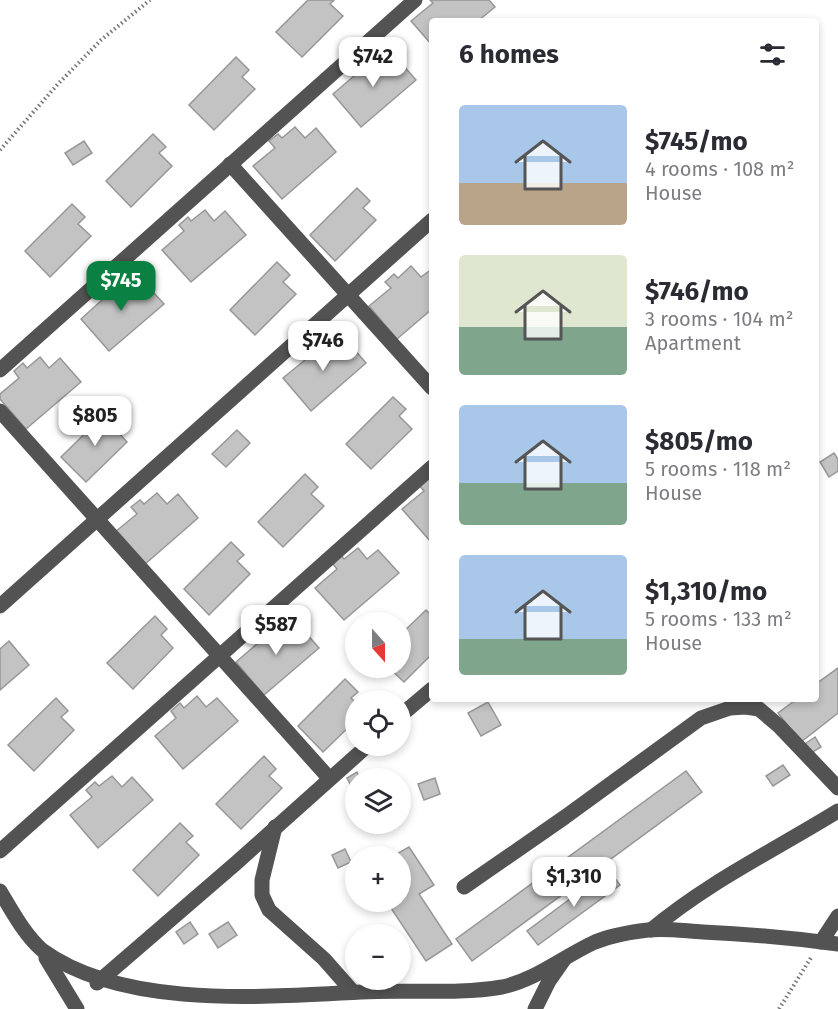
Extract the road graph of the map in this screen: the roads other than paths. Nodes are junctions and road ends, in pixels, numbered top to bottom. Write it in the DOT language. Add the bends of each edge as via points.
graph roads {
  1 [pos="415,0"];
  2 [pos="230,164"];
  3 [pos="429,223"];
  4 [pos="348,295"];
  5 [pos="0,370"];
  6 [pos="429,385"];
  7 [pos="0,411"];
  8 [pos="429,469"];
  9 [pos="97,519"];
  10 [pos="0,606"];
  11 [pos="219,656"];
  12 [pos="429,692"];
  13 [pos="411,707"];
  14 [pos="355,756"];
  15 [pos="329,778"];
  16 [pos="838,788"];
  17 [pos="838,811"];
  18 [pos="275,827"];
  19 [pos="0,851"];
  20 [pos="464,887"];
  21 [pos="0,891"];
  22 [pos="838,916"];
  23 [pos="651,930"];
  24 [pos="821,942"];
  25 [pos="838,944"];
  26 [pos="40,948"];
  27 [pos="565,958"];
  28 [pos="97,982"];
  29 [pos="352,992"];
  30 [pos="77,1009"];
  31 [pos="535,1009"];
  1 -- 2 [label="street"];
  2 -- 4 [label="street"];
  2 -- 5 [label="street"];
  3 -- 4 [label="street"];
  4 -- 6 [label="street"];
  4 -- 9 [label="street"];
  7 -- 9 [label="street"];
  8 -- 11 [label="street"];
  9 -- 10 [label="street"];
  9 -- 11 [label="street"];
  11 -- 15 [label="street"];
  11 -- 19 [label="street"];
  12 -- 13 [label="street"];
  14 -- 15 [label="street"];
  15 -- 18 [label="street"];
  16 -- 20 [label="street" via="759,710 730,708 701,718"];
  17 -- 23 [label="street" via="687,900"];
  18 -- 28 [label="street"];
  18 -- 29 [label="street" via="262,895 275,917 324,959"];
  21 -- 26 [label="street"];
  22 -- 24 [label="street"];
  23 -- 24 [label="street"];
  23 -- 27 [label="street" via="597,942"];
  24 -- 25 [label="street"];
  26 -- 28 [label="street" via="68,969"];
  26 -- 30 [label="street"];
  27 -- 29 [label="street" via="531,977 501,987"];
  27 -- 31 [label="street"];
  28 -- 29 [label="street" via="164,998 227,999"];
}
